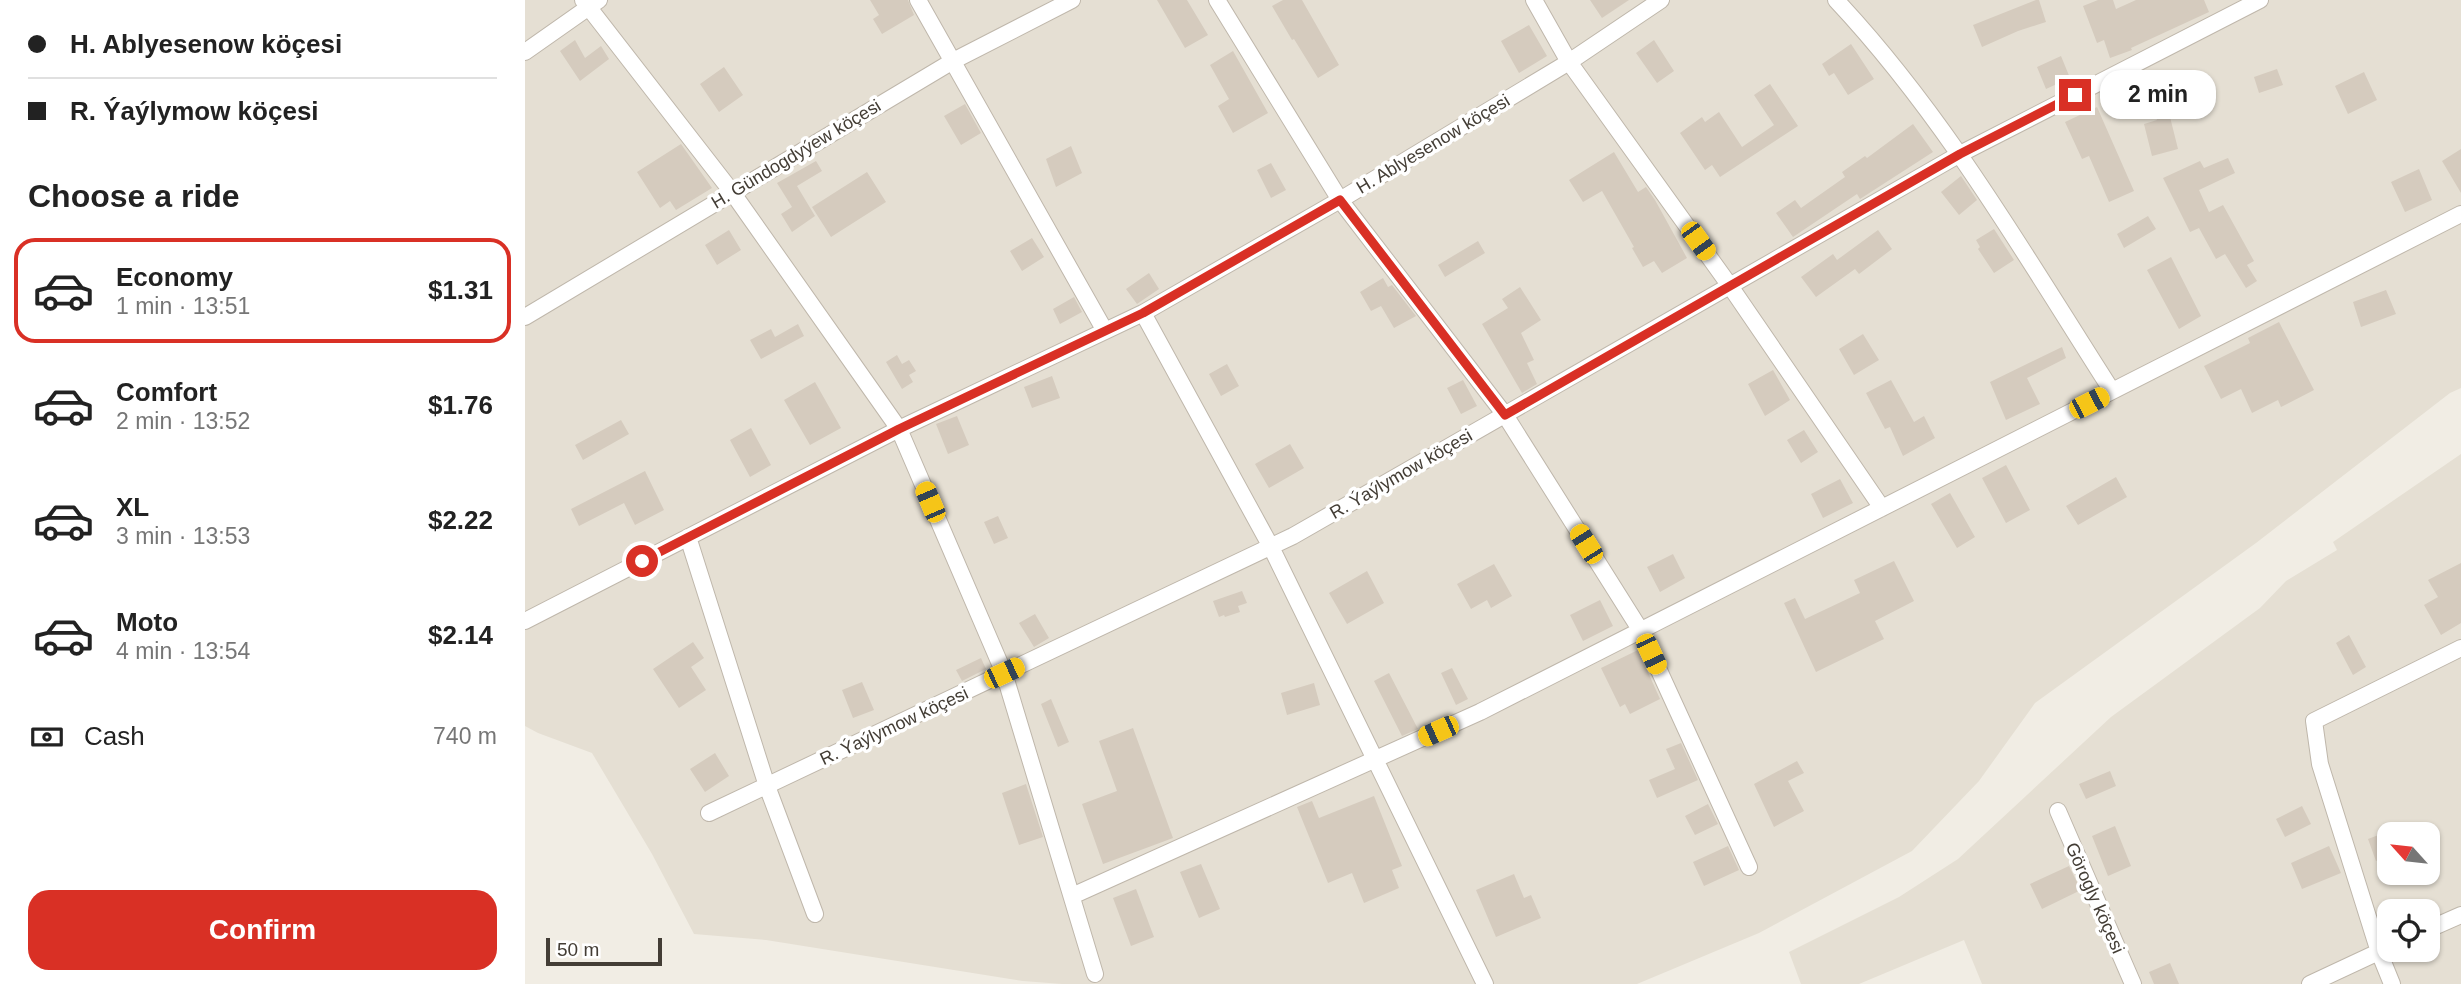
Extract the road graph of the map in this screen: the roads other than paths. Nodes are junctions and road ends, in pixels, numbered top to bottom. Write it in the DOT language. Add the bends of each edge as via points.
graph roads {
  1 [pos="918,0"];
  2 [pos="1072,0"];
  3 [pos="1217,0"];
  4 [pos="1534,0"];
  5 [pos="1661,0"];
  6 [pos="1836,0"];
  7 [pos="2260,0"];
  8 [pos="590,2"];
  9 [pos="525,52"];
  10 [pos="953,61"];
  11 [pos="1569,62"];
  12 [pos="1960,154"];
  13 [pos="732,192"];
  14 [pos="1340,200"];
  15 [pos="2461,214"];
  16 [pos="1730,286"];
  17 [pos="1143,313"];
  18 [pos="525,317"];
  19 [pos="1105,331"];
  20 [pos="2112,391"];
  21 [pos="1505,415"];
  22 [pos="899,429"];
  23 [pos="1882,508"];
  24 [pos="688,537"];
  25 [pos="1271,547"];
  26 [pos="525,621"];
  27 [pos="1641,631"];
  28 [pos="2461,648"];
  29 [pos="1004,673"];
  30 [pos="1375,760"];
  31 [pos="767,786"];
  32 [pos="2058,811"];
  33 [pos="709,813"];
  34 [pos="1749,867"];
  35 [pos="1072,896"];
  36 [pos="815,915"];
  37 [pos="2461,915"];
  38 [pos="2440,924"];
  39 [pos="2377,930"];
  40 [pos="2377,953"];
  41 [pos="2387,962"];
  42 [pos="1094,974"];
  43 [pos="1485,984"];
  44 [pos="2133,984"];
  45 [pos="2310,984"];
  46 [pos="2392,984"];
  1 -- 10 [label="street"];
  2 -- 10 [label="street, H. Gündogdyýew köçesi"];
  3 -- 14 [label="street"];
  4 -- 11 [label="street"];
  5 -- 11 [label="street, H. Ablyesenow köçesi"];
  6 -- 12 [label="street"];
  7 -- 12 [label="street, R. Ýaýlymow köçesi"];
  8 -- 9 [label="street"];
  8 -- 13 [label="street"];
  10 -- 13 [label="street, H. Gündogdyýew köçesi"];
  10 -- 19 [label="street"];
  11 -- 14 [label="street, H. Ablyesenow köçesi"];
  11 -- 16 [label="street"];
  12 -- 16 [label="street, R. Ýaýlymow köçesi"];
  12 -- 20 [label="street"];
  13 -- 18 [label="street, H. Gündogdyýew köçesi"];
  13 -- 22 [label="street"];
  14 -- 17 [label="street, H. Ablyesenow köçesi"];
  14 -- 21 [label="street"];
  15 -- 20 [label="street"];
  16 -- 21 [label="street, R. Ýaýlymow köçesi"];
  16 -- 23 [label="street"];
  17 -- 19 [label="street, H. Ablyesenow köçesi"];
  17 -- 25 [label="street"];
  19 -- 22 [label="street, H. Ablyesenow köçesi"];
  20 -- 23 [label="street"];
  21 -- 25 [label="street, R. Ýaýlymow köçesi"];
  21 -- 27 [label="street"];
  22 -- 24 [label="street, H. Ablyesenow köçesi"];
  22 -- 29 [label="street"];
  23 -- 27 [label="street"];
  24 -- 26 [label="street, H. Ablyesenow köçesi"];
  24 -- 31 [label="street"];
  25 -- 29 [label="street, R. Ýaýlymow köçesi"];
  25 -- 30 [label="street"];
  27 -- 30 [label="street"];
  27 -- 34 [label="street"];
  28 -- 39 [label="street" via="2314,721 2319,764"];
  29 -- 31 [label="street, R. Ýaýlymow köçesi"];
  29 -- 35 [label="street"];
  30 -- 35 [label="street"];
  30 -- 43 [label="street"];
  31 -- 33 [label="street, R. Ýaýlymow köçesi"];
  31 -- 36 [label="street"];
  32 -- 44 [label="street, Görogly köçesi"];
  35 -- 42 [label="street"];
  37 -- 38 [label="street"];
  40 -- 45 [label="street"];
  41 -- 46 [label="street"];
}
